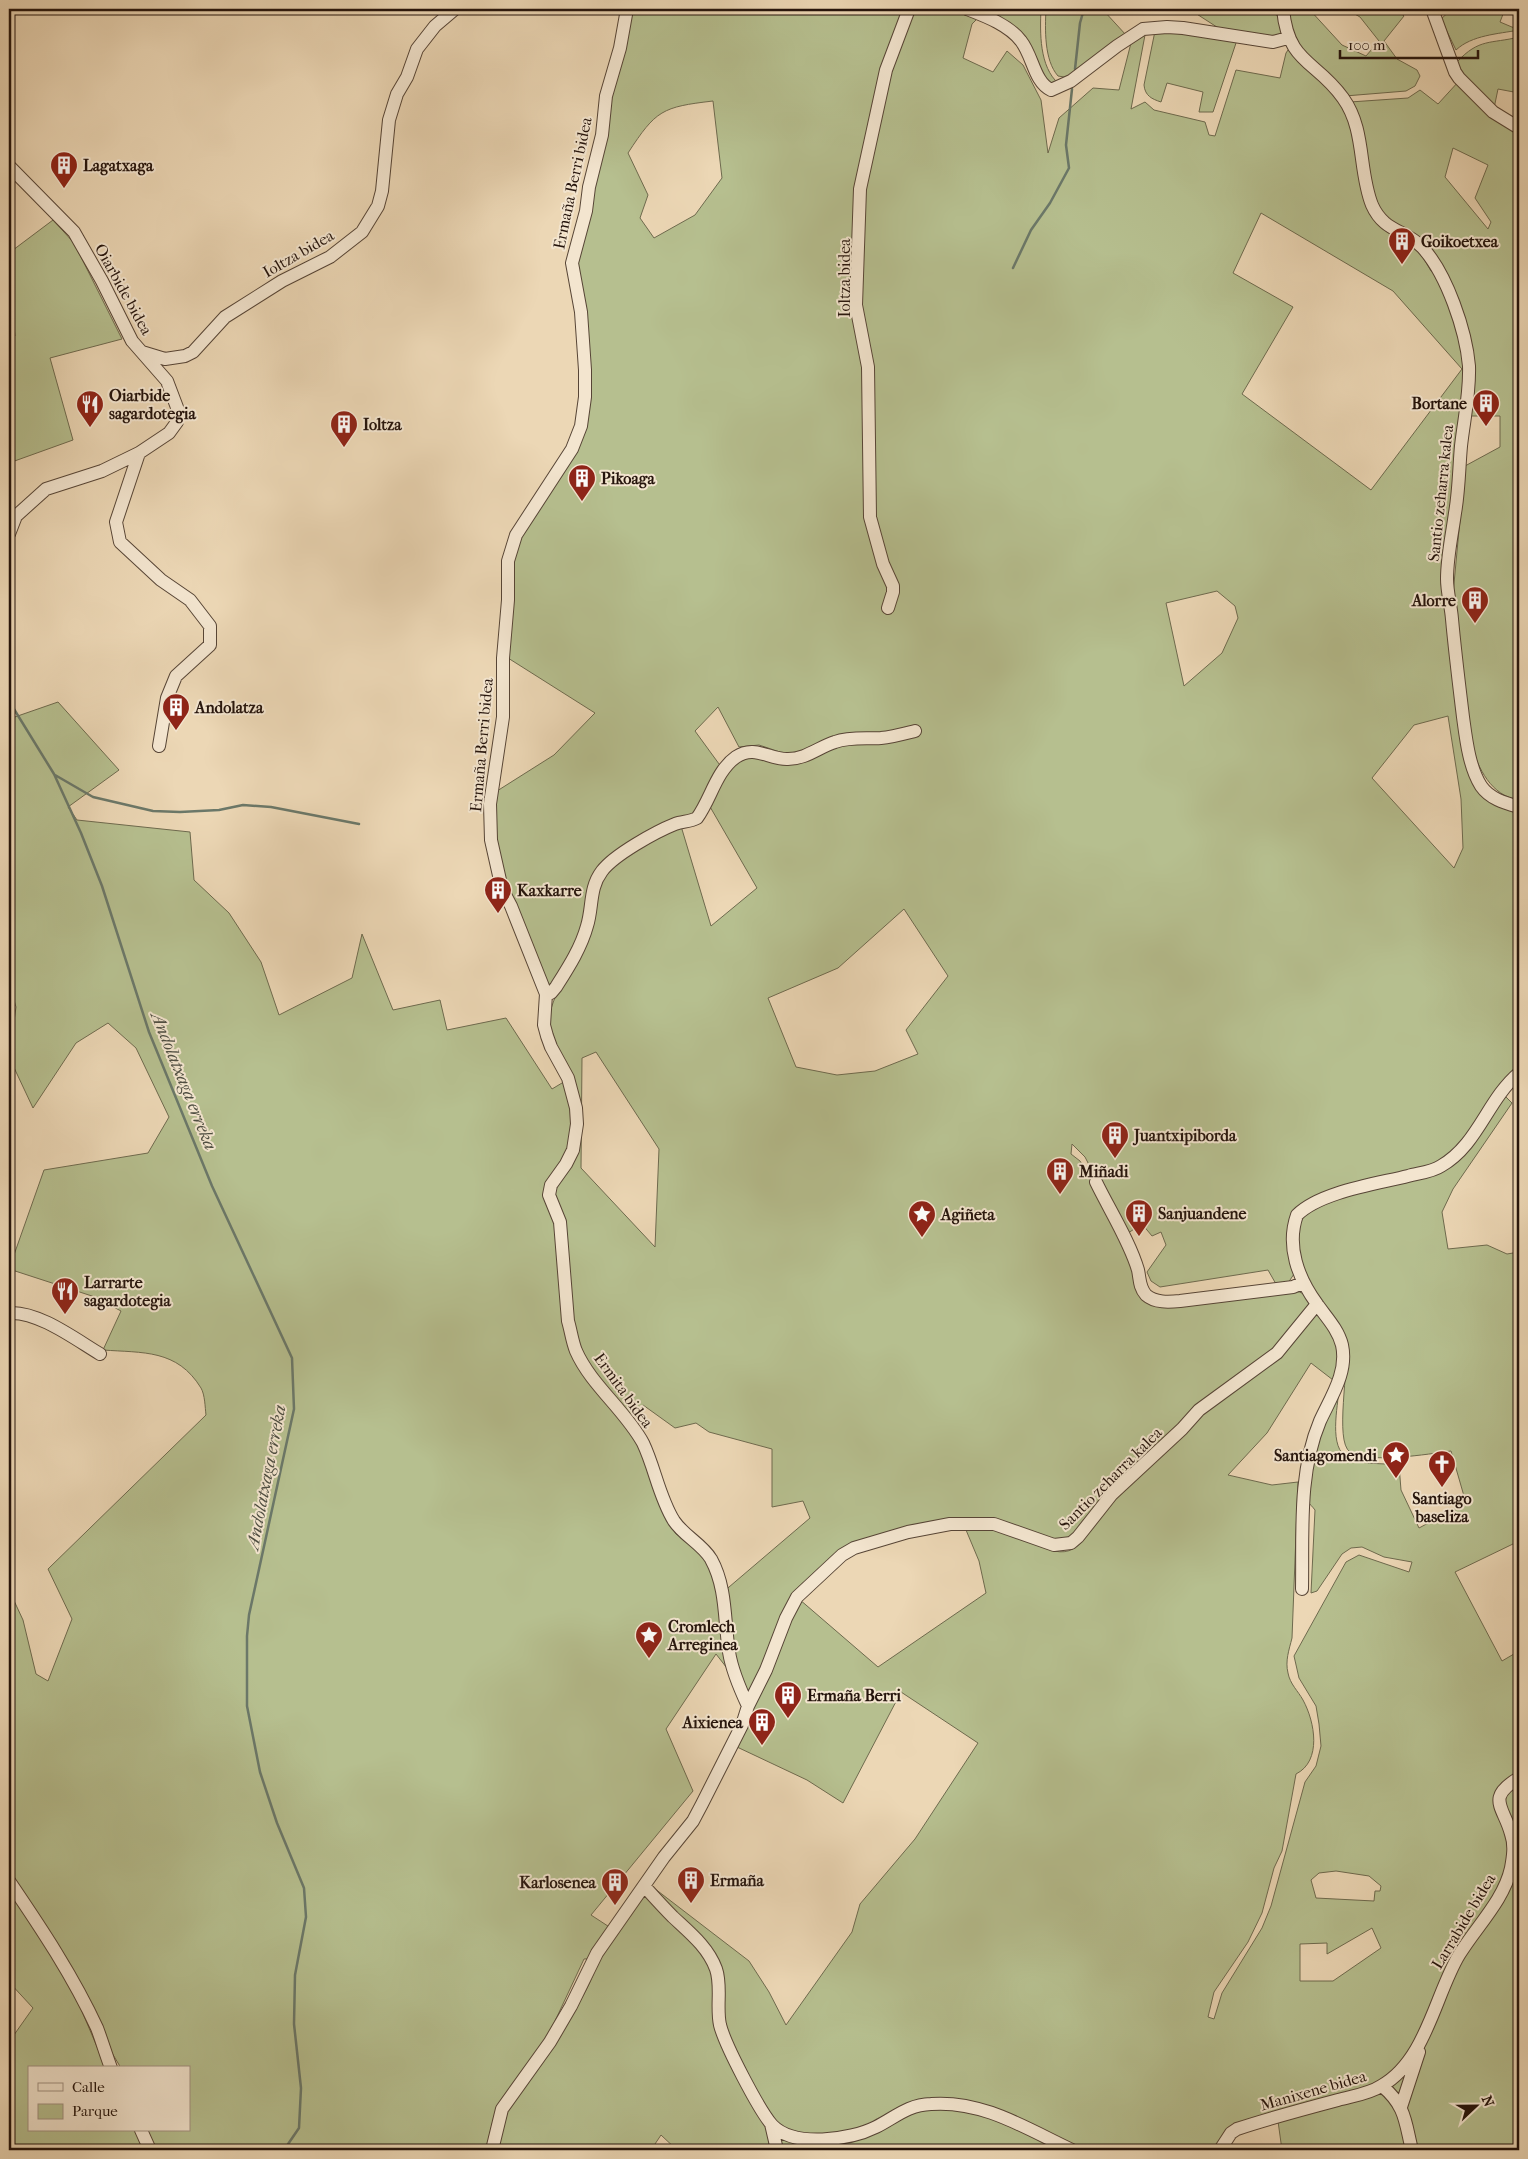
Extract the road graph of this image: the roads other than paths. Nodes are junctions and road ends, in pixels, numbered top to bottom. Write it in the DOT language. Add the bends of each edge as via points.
graph roads {
  1 [pos="455,9"];
  2 [pos="627,9"];
  3 [pos="909,9"];
  4 [pos="968,9"];
  5 [pos="1283,9"];
  6 [pos="1432,9"];
  7 [pos="1288,38"];
  8 [pos="1519,128"];
  9 [pos="9,166"];
  10 [pos="142,352"];
  11 [pos="139,453"];
  12 [pos="9,534"];
  13 [pos="888,608"];
  14 [pos="914,731"];
  15 [pos="159,746"];
  16 [pos="1519,807"];
  17 [pos="546,994"];
  18 [pos="1519,1073"];
  19 [pos="1096,1182"];
  20 [pos="1302,1283"];
  21 [pos="1317,1304"];
  22 [pos="9,1313"];
  23 [pos="100,1354"];
  24 [pos="1302,1589"];
  25 [pos="750,1701"];
  26 [pos="1519,1778"];
  27 [pos="9,1881"];
  28 [pos="644,1886"];
  29 [pos="1426,2030"];
  30 [pos="111,2066"];
  31 [pos="1382,2086"];
  32 [pos="1401,2107"];
  33 [pos="771,2124"];
  34 [pos="142,2132"];
  35 [pos="812,2141"];
  36 [pos="150,2150"];
  37 [pos="492,2150"];
  38 [pos="777,2150"];
  39 [pos="796,2150"];
  40 [pos="1072,2150"];
  41 [pos="1220,2150"];
  42 [pos="1412,2150"];
  1 -- 10 [label="street, Ioltza bidea" via="435,26 417,49 398,94 389,120 382,191 378,206 362,232 330,257 282,281 225,317 193,352 165,359"];
  2 -- 17 [label="street, Ermaña Berri bidea" via="606,96 602,135 586,211 572,263 581,312 585,370 581,426 572,449 516,535 508,561 503,717 493,779 490,825 502,889"];
  3 -- 13 [label="street, Ioltza bidea" via="886,70 860,189 856,305 868,367 870,517 892,586"];
  4 -- 7 [label="street" via="1000,25 1020,40 1043,86 1051,90 1071,81 1143,29 1167,26 1274,42"];
  5 -- 7 [label="street, Santio zeharra kalea"];
  6 -- 8 [label="street" via="1459,78 1493,112"];
  7 -- 16 [label="street, Santio zeharra kalea" via="1311,68 1344,99 1356,126 1367,188 1378,217 1422,248 1444,283 1462,326 1470,390 1447,580 1454,650 1467,744 1481,786 1490,795"];
  9 -- 10 [label="street, Oiarbide bidea" via="74,232 132,341"];
  10 -- 11 [label="street, Oiarbide bidea" via="167,381 178,410 177,422 169,433"];
  11 -- 12 [label="street, Oiarbide bidea" via="102,471 46,489 16,516"];
  11 -- 15 [label="street" via="116,522 120,542 161,580 190,600 210,626 210,646 176,676 167,698"];
  14 -- 17 [label="street" via="896,736 833,742 788,760 759,752 736,758 720,776 697,818 676,823 656,834 622,854 601,872 591,894 590,917 580,946 556,987"];
  17 -- 25 [label="street, Ermita bidea" via="544,1025 554,1054 568,1078 577,1116 573,1150 551,1185 549,1195 560,1222 568,1321 576,1351 642,1441 675,1522 711,1559 724,1603 729,1655 737,1680"];
  18 -- 20 [label="street" via="1503,1091 1468,1145 1439,1168 1351,1190 1304,1208 1297,1215 1293,1238 1294,1256"];
  19 -- 20 [label="street" via="1138,1270 1142,1290 1148,1296 1167,1302 1180,1301 1293,1287"];
  20 -- 21 [label="street"];
  21 -- 24 [label="street" via="1337,1332 1343,1362 1338,1383 1309,1451"];
  21 -- 25 [label="street, Santio zeharra kalea" via="1277,1353 1199,1410 1112,1494 1071,1543 1054,1545 994,1524 950,1524 908,1532 854,1548 842,1555 797,1597"];
  22 -- 23 [label="street" via="18,1312 36,1318"];
  25 -- 28 [label="street" via="742,1725 693,1820"];
  26 -- 29 [label="street, Larrabide bidea" via="1499,1796 1499,1806 1512,1835 1509,1874 1502,1891 1459,1955"];
  27 -- 30 [label="street" via="46,1935 80,1995"];
  28 -- 33 [label="street" via="711,1958 717,1970 720,2026 734,2060"];
  28 -- 37 [label="street" via="597,1953 550,2042 502,2109"];
  29 -- 31 [label="street, Larrabide bidea" via="1408,2061"];
  29 -- 32 [label="street, Larrabide bidea"];
  31 -- 32 [label="street, Manixene bidea"];
  31 -- 41 [label="street, Manixene bidea" via="1236,2130"];
  32 -- 42 [label="street, Manixene bidea"];
  33 -- 35 [label="street" via="788,2136"];
  33 -- 38 [label="street"];
  34 -- 36 [label="street"];
  35 -- 39 [label="street"];
  35 -- 40 [label="street" via="876,2127 899,2112 916,2106 948,2104 1013,2120"];
}
